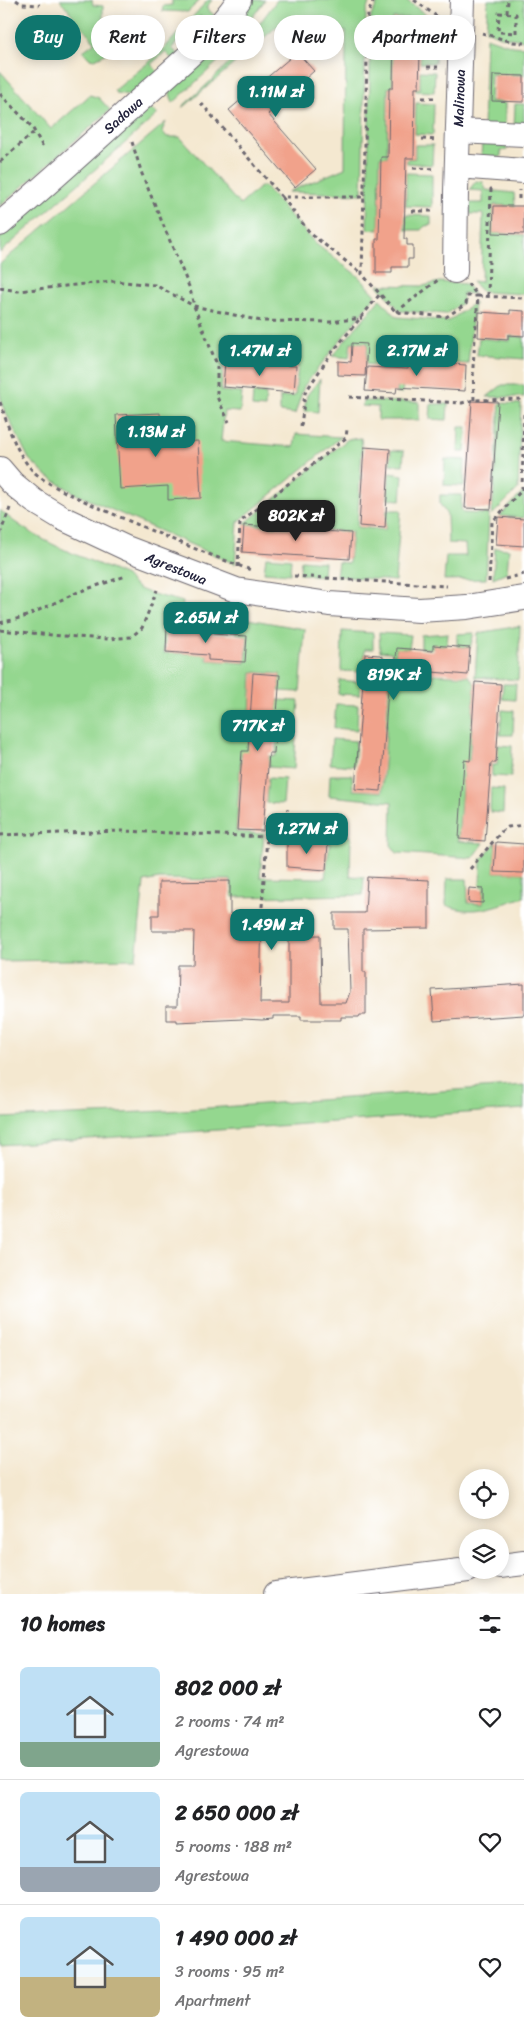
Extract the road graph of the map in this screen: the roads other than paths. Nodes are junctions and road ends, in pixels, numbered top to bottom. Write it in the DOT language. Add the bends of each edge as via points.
graph roads {
  1 [pos="239,0"];
  2 [pos="462,0"];
  3 [pos="458,131"];
  4 [pos="524,134"];
  5 [pos="446,167"];
  6 [pos="522,180"];
  7 [pos="0,224"];
  8 [pos="453,275"];
  9 [pos="0,469"];
  10 [pos="524,598"];
  11 [pos="524,1562"];
  12 [pos="509,1564"];
  13 [pos="459,1571"];
  14 [pos="276,1594"];
  1 -- 7 [label="street, Sadowa" via="191,55"];
  2 -- 3 [label="street, Malinowa"];
  3 -- 4 [label="street"];
  3 -- 5 [label="street, Malinowa"];
  5 -- 6 [label="street"];
  5 -- 8 [label="street, Malinowa"];
  9 -- 10 [label="street, Agrestowa" via="34,501 62,518 126,548 236,590 329,604 419,610"];
  11 -- 12 [label="street"];
  13 -- 14 [label="street"];
}
